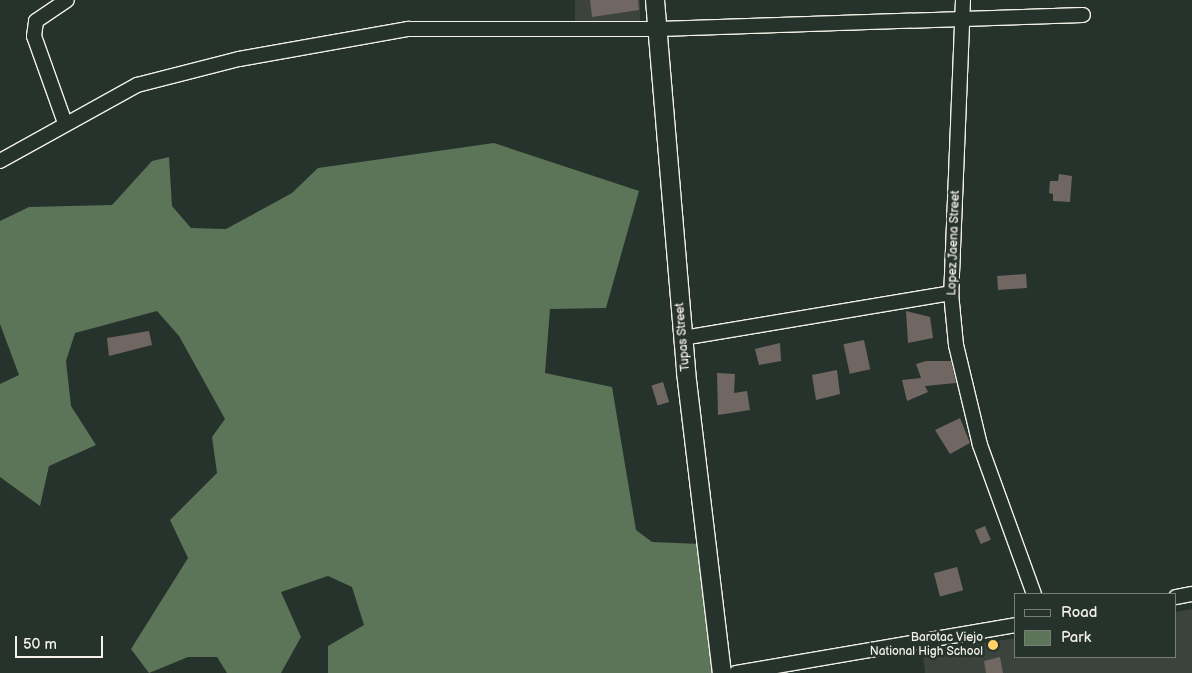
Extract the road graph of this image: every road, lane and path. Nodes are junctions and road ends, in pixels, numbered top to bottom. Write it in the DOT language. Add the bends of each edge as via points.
graph roads {
  1 [pos="67,0"];
  2 [pos="655,0"];
  3 [pos="963,0"];
  4 [pos="1083,15"];
  5 [pos="963,16"];
  6 [pos="658,29"];
  7 [pos="65,123"];
  8 [pos="0,161"];
  9 [pos="951,293"];
  10 [pos="683,338"];
  11 [pos="1034,593"];
  12 [pos="1192,594"];
  13 [pos="1177,596"];
  14 [pos="1014,625"];
  15 [pos="722,673"];
  16 [pos="736,673"];
  1 -- 7 [label="street" via="36,22 34,36"];
  2 -- 6 [label="street, Tupas Street"];
  3 -- 5 [label="street, Lopez Jaena Street"];
  4 -- 5 [label="street"];
  5 -- 6 [label="street"];
  5 -- 9 [label="street, Lopez Jaena Street"];
  6 -- 7 [label="street" via="408,29 239,59 137,85"];
  6 -- 10 [label="street, Tupas Street"];
  7 -- 8 [label="street"];
  9 -- 10 [label="street"];
  9 -- 11 [label="street, Lopez Jaena Street" via="956,345 980,445"];
  10 -- 15 [label="street, Tupas Street"];
  12 -- 13 [label="street"];
  14 -- 16 [label="street"];
}
